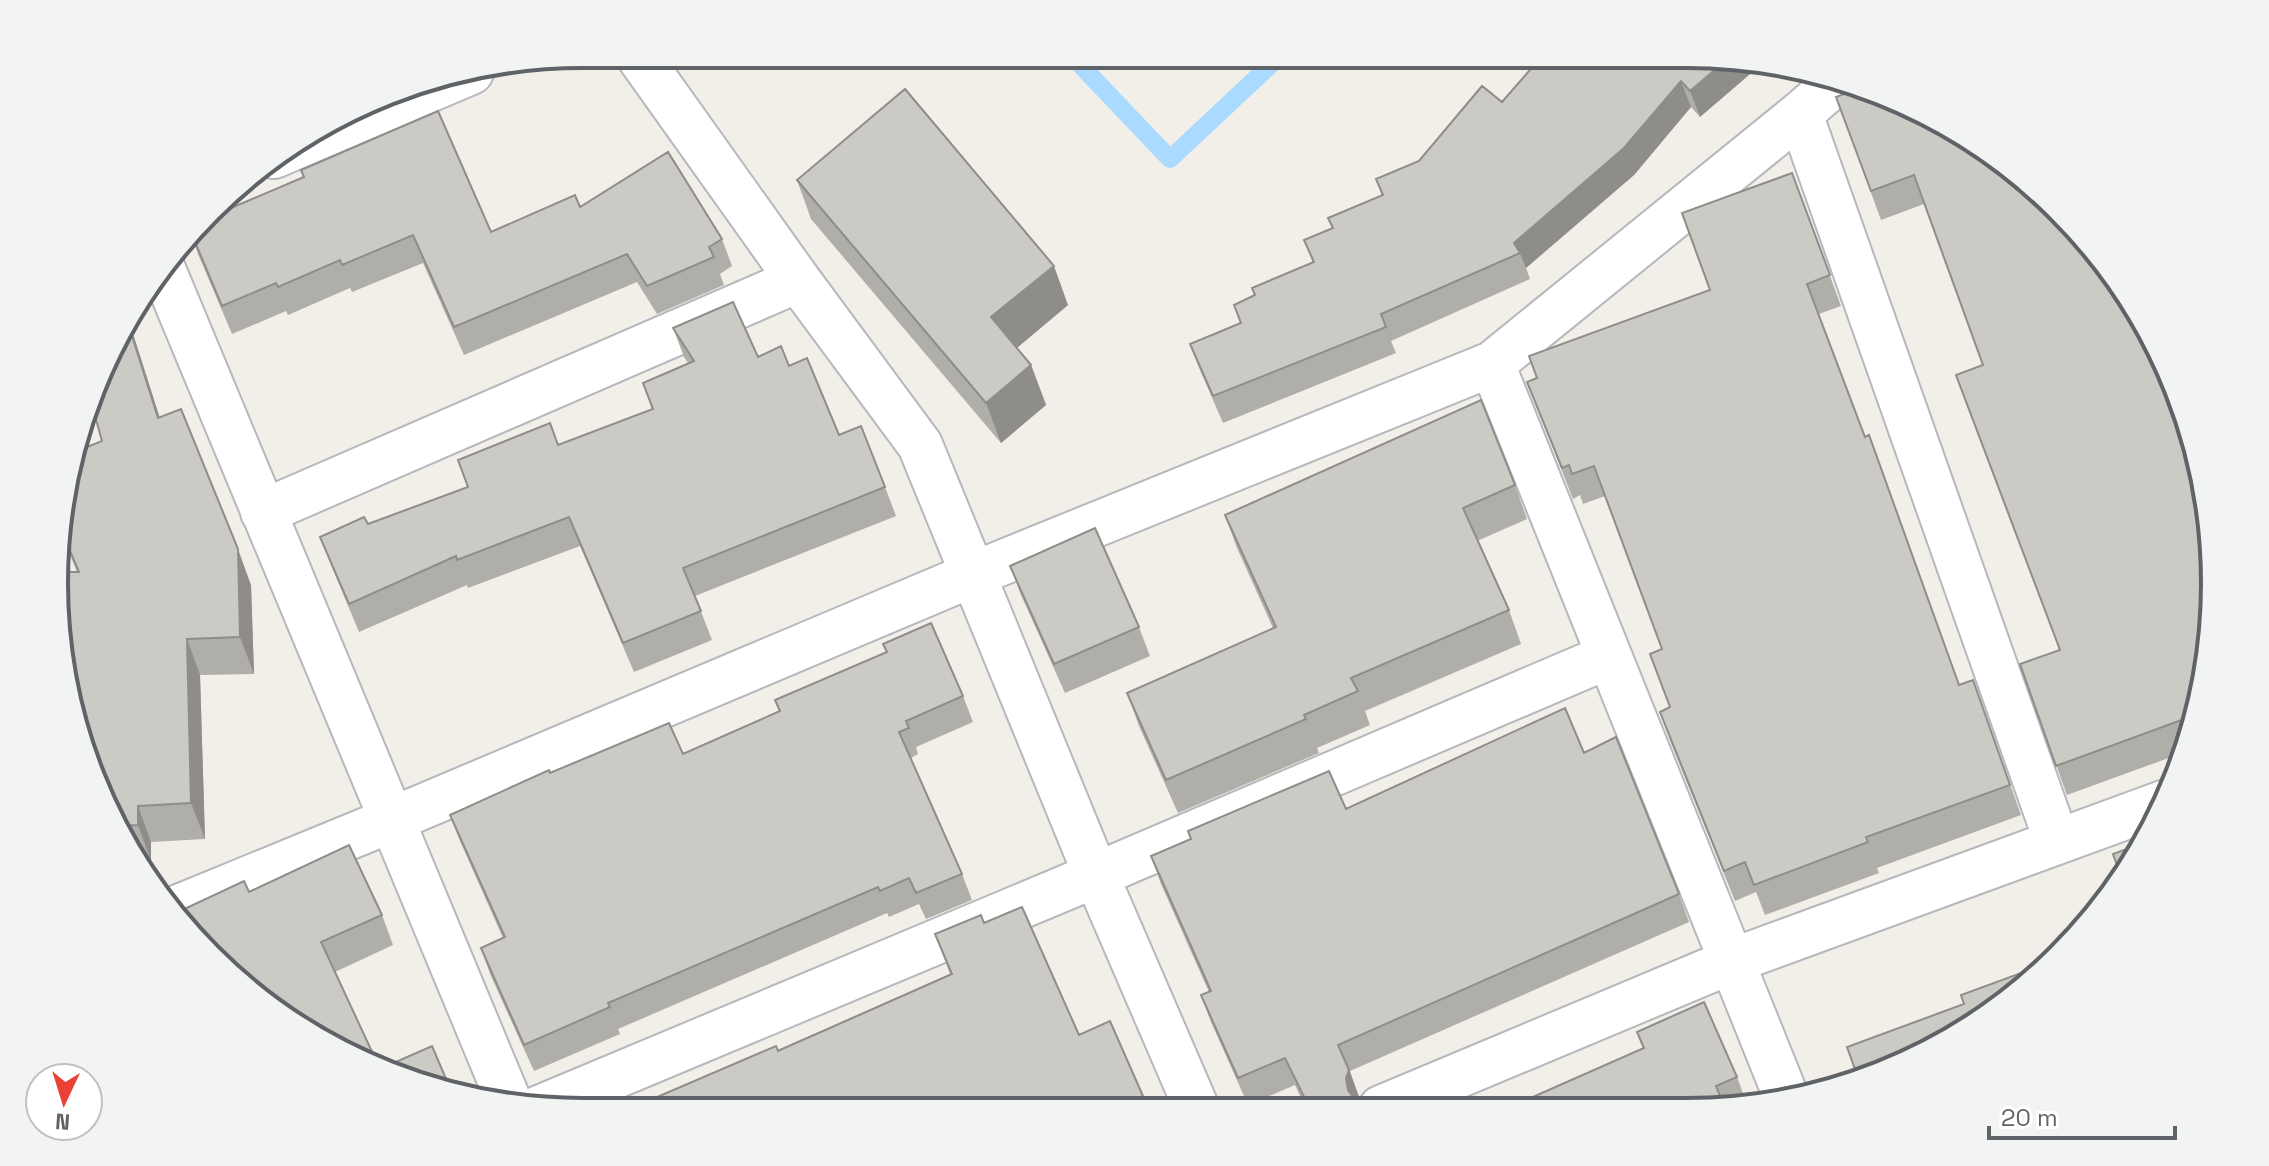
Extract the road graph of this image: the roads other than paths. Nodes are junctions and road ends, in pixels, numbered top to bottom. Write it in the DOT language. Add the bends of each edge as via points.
graph roads {
  1 [pos="647,68"];
  2 [pos="1829,89"];
  3 [pos="417,95"];
  4 [pos="1800,114"];
  5 [pos="351,123"];
  6 [pos="167,279"];
  7 [pos="798,280"];
  8 [pos="1492,364"];
  9 [pos="263,512"];
  10 [pos="974,574"];
  11 [pos="1609,656"];
  12 [pos="2149,808"];
  13 [pos="391,820"];
  14 [pos="2057,842"];
  15 [pos="1096,875"];
  16 [pos="182,906"];
  17 [pos="1732,961"];
  18 [pos="1783,1089"];
  19 [pos="505,1092"];
  20 [pos="565,1097"];
  21 [pos="1192,1098"];
  22 [pos="1405,1098"];
  1 -- 7 [label="street"];
  2 -- 4 [label="street"];
  3 -- 5 [label="street"];
  4 -- 8 [label="street"];
  4 -- 14 [label="street"];
  6 -- 9 [label="street"];
  7 -- 9 [label="street"];
  7 -- 10 [label="street" via="920,445"];
  8 -- 10 [label="street"];
  8 -- 11 [label="street"];
  9 -- 13 [label="street"];
  10 -- 13 [label="street"];
  10 -- 15 [label="street"];
  11 -- 15 [label="street"];
  11 -- 17 [label="street"];
  12 -- 14 [label="street"];
  13 -- 16 [label="street"];
  13 -- 19 [label="street"];
  14 -- 17 [label="street"];
  15 -- 20 [label="street"];
  15 -- 21 [label="street"];
  17 -- 18 [label="street"];
  17 -- 22 [label="street"];
}
